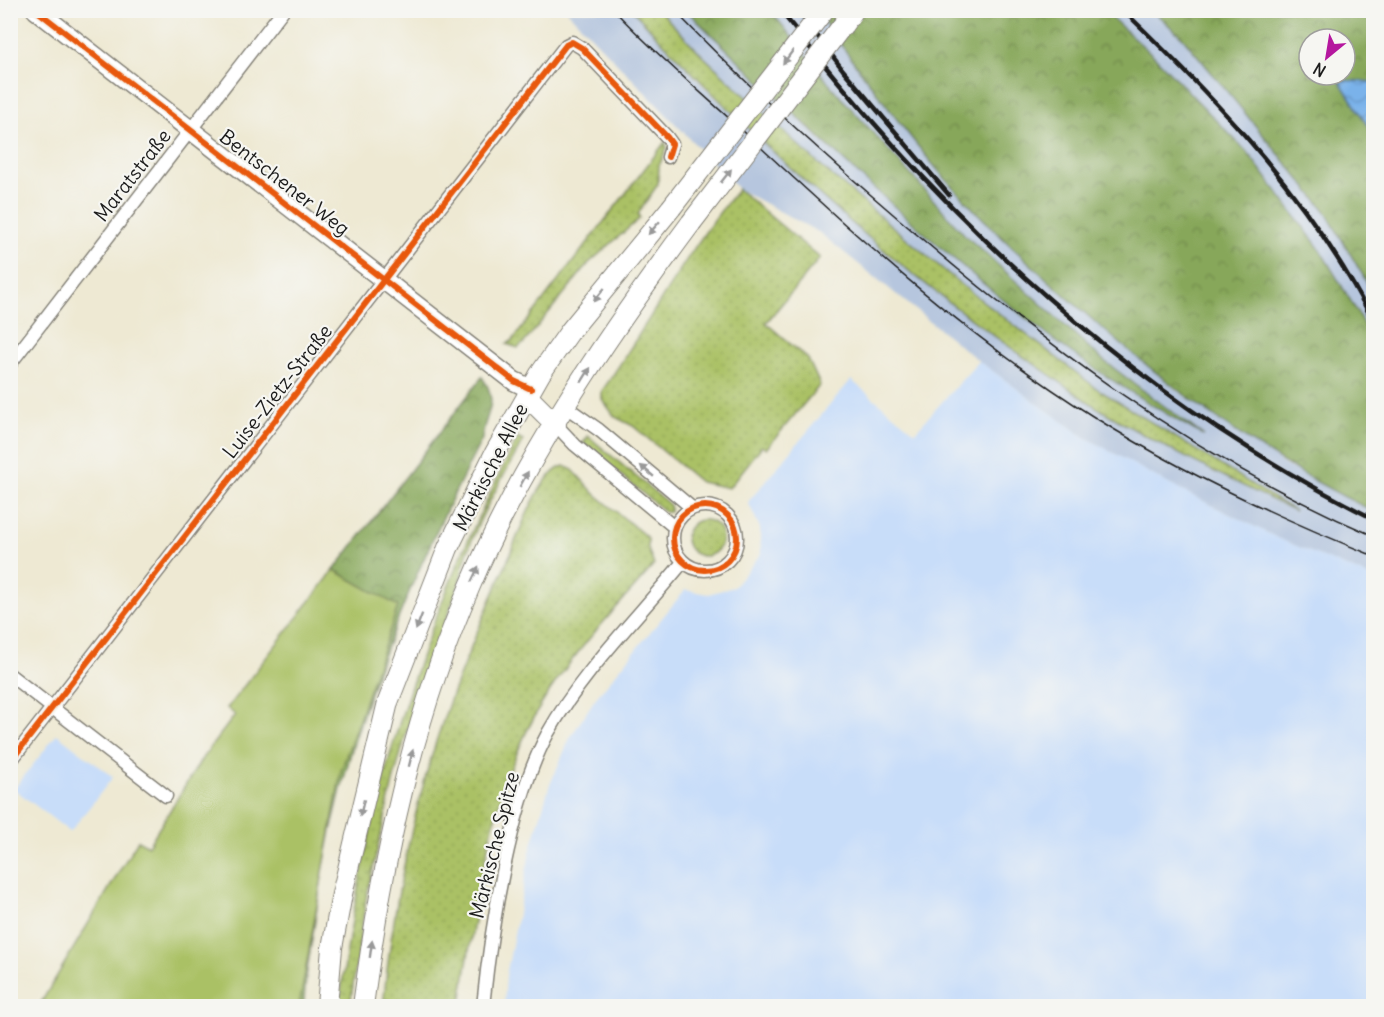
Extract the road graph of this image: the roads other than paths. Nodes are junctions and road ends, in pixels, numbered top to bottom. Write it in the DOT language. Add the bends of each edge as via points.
graph roads {
  1 [pos="36,10"];
  2 [pos="283,10"];
  3 [pos="824,10"];
  4 [pos="848,18"];
  5 [pos="191,130"];
  6 [pos="668,157"];
  7 [pos="383,280"];
  8 [pos="10,364"];
  9 [pos="524,389"];
  10 [pos="566,407"];
  11 [pos="556,425"];
  12 [pos="692,508"];
  13 [pos="674,527"];
  14 [pos="683,562"];
  15 [pos="10,675"];
  16 [pos="52,708"];
  17 [pos="10,762"];
  18 [pos="166,796"];
  19 [pos="327,1006"];
  20 [pos="363,1006"];
  21 [pos="483,1006"];
  1 -- 5 [label="street, Bentschener Weg"];
  2 -- 5 [label="street, Maratstraße"];
  3 -- 9 [label="main road, Märkische Allee, one-way, bridge"];
  10 -- 4 [label="main road, Märkische Allee, one-way, bridge" via="616,327 691,223"];
  5 -- 7 [label="street, Bentschener Weg"];
  5 -- 8 [label="street, Maratstraße"];
  6 -- 7 [label="street, Luise-Zietz-Straße" via="672,144 667,137 572,42"];
  7 -- 9 [label="street, Bentschener Weg"];
  7 -- 16 [label="street, Luise-Zietz-Straße"];
  9 -- 10 [label="main road"];
  9 -- 11 [label="main road"];
  9 -- 19 [label="main road, Märkische Allee, one-way" via="448,548 388,702 342,894"];
  10 -- 11 [label="main road, Märkische Allee"];
  12 -- 10 [label="street, one-way"];
  11 -- 13 [label="street"];
  20 -- 11 [label="main road, Märkische Allee, one-way" via="388,850 428,696 495,531"];
  12 -- 13 [label="street"];
  12 -- 14 [label="street" via="712,507 723,512 733,522 736,547 731,558 707,571"];
  13 -- 14 [label="street" via="674,548"];
  14 -- 21 [label="street, Märkische Spitze" via="574,694 548,734 531,772 510,843"];
  15 -- 16 [label="street"];
  16 -- 17 [label="street, Luise-Zietz-Straße"];
  16 -- 18 [label="street"];
}
